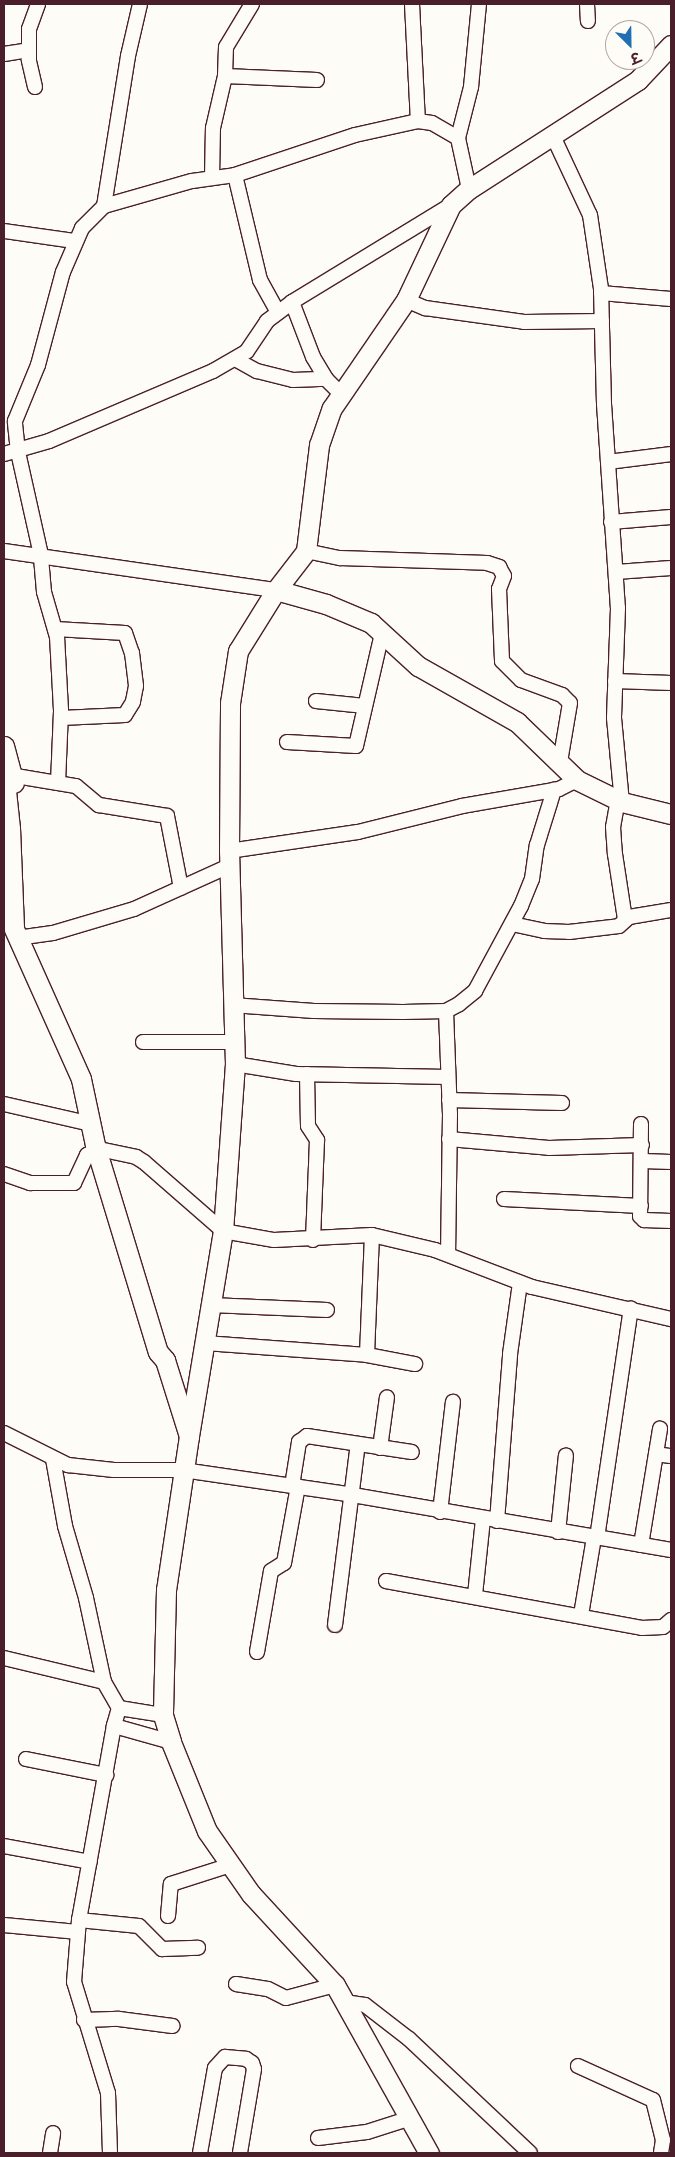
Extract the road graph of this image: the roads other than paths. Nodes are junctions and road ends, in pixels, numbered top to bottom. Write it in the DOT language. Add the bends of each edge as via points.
graph roads {
  1 [pos="38,4"];
  2 [pos="140,4"];
  3 [pos="252,4"];
  4 [pos="412,4"];
  5 [pos="479,4"];
  6 [pos="587,4"];
  7 [pos="588,21"];
  8 [pos="671,45"];
  9 [pos="29,50"];
  10 [pos="4,54"];
  11 [pos="225,76"];
  12 [pos="317,80"];
  13 [pos="35,87"];
  14 [pos="418,121"];
  15 [pos="552,134"];
  16 [pos="458,138"];
  17 [pos="235,175"];
  18 [pos="212,178"];
  19 [pos="469,189"];
  20 [pos="450,205"];
  21 [pos="104,206"];
  22 [pos="4,230"];
  23 [pos="74,241"];
  24 [pos="601,293"];
  25 [pos="671,299"];
  26 [pos="406,300"];
  27 [pos="292,302"];
  28 [pos="278,312"];
  29 [pos="602,321"];
  30 [pos="235,359"];
  31 [pos="326,379"];
  32 [pos="340,394"];
  33 [pos="10,424"];
  34 [pos="18,452"];
  35 [pos="4,454"];
  36 [pos="671,454"];
  37 [pos="608,462"];
  38 [pos="671,517"];
  39 [pos="611,522"];
  40 [pos="4,551"];
  41 [pos="306,551"];
  42 [pos="41,555"];
  43 [pos="671,568"];
  44 [pos="616,572"];
  45 [pos="276,590"];
  46 [pos="55,629"];
  47 [pos="382,633"];
  48 [pos="615,681"];
  49 [pos="671,683"];
  50 [pos="316,701"];
  51 [pos="366,706"];
  52 [pos="61,718"];
  53 [pos="287,742"];
  54 [pos="4,746"];
  55 [pos="560,762"];
  56 [pos="7,778"];
  57 [pos="577,780"];
  58 [pos="58,783"];
  59 [pos="554,790"];
  60 [pos="620,801"];
  61 [pos="671,814"];
  62 [pos="229,858"];
  63 [pos="181,888"];
  64 [pos="671,910"];
  65 [pos="625,919"];
  66 [pos="512,924"];
  67 [pos="17,932"];
  68 [pos="232,1005"];
  69 [pos="446,1012"];
  70 [pos="143,1042"];
  71 [pos="234,1042"];
  72 [pos="235,1064"];
  73 [pos="307,1074"];
  74 [pos="448,1077"];
  75 [pos="449,1100"];
  76 [pos="562,1103"];
  77 [pos="4,1104"];
  78 [pos="91,1124"];
  79 [pos="642,1124"];
  80 [pos="450,1139"];
  81 [pos="642,1145"];
  82 [pos="101,1149"];
  83 [pos="643,1161"];
  84 [pos="671,1162"];
  85 [pos="4,1174"];
  86 [pos="504,1199"];
  87 [pos="641,1206"];
  88 [pos="671,1221"];
  89 [pos="223,1231"];
  90 [pos="372,1235"];
  91 [pos="313,1240"];
  92 [pos="448,1254"];
  93 [pos="520,1283"];
  94 [pos="210,1305"];
  95 [pos="632,1309"];
  96 [pos="327,1310"];
  97 [pos="671,1319"];
  98 [pos="205,1343"];
  99 [pos="367,1355"];
  100 [pos="415,1364"];
  101 [pos="387,1397"];
  102 [pos="453,1402"];
  103 [pos="660,1429"];
  104 [pos="4,1433"];
  105 [pos="189,1436"];
  106 [pos="358,1444"];
  107 [pos="380,1448"];
  108 [pos="412,1452"];
  109 [pos="656,1454"];
  110 [pos="566,1455"];
  111 [pos="671,1456"];
  112 [pos="53,1460"];
  113 [pos="183,1470"];
  114 [pos="295,1486"];
  115 [pos="352,1494"];
  116 [pos="440,1512"];
  117 [pos="490,1520"];
  118 [pos="558,1532"];
  119 [pos="595,1538"];
  120 [pos="641,1545"];
  121 [pos="671,1550"];
  122 [pos="386,1580"];
  123 [pos="475,1595"];
  124 [pos="581,1615"];
  125 [pos="671,1620"];
  126 [pos="335,1625"];
  127 [pos="257,1652"];
  128 [pos="4,1658"];
  129 [pos="104,1682"];
  130 [pos="119,1708"];
  131 [pos="163,1715"];
  132 [pos="114,1726"];
  133 [pos="171,1742"];
  134 [pos="26,1759"];
  135 [pos="106,1775"];
  136 [pos="4,1846"];
  137 [pos="90,1862"];
  138 [pos="231,1865"];
  139 [pos="168,1916"];
  140 [pos="4,1925"];
  141 [pos="78,1926"];
  142 [pos="198,1948"];
  143 [pos="236,1984"];
  144 [pos="335,1985"];
  145 [pos="344,2002"];
  146 [pos="84,2020"];
  147 [pos="173,2026"];
  148 [pos="578,2066"];
  149 [pos="410,2118"];
  150 [pos="53,2133"];
  151 [pos="318,2138"];
  152 [pos="50,2153"];
  153 [pos="110,2153"];
  154 [pos="200,2153"];
  155 [pos="240,2153"];
  156 [pos="429,2153"];
  157 [pos="530,2153"];
  158 [pos="661,2153"];
  1 -- 9 [label="street" via="29,29"];
  2 -- 21 [label="street" via="128,56"];
  3 -- 11 [label="street" via="226,47"];
  4 -- 14 [label="street"];
  5 -- 16 [label="street" via="471,87"];
  6 -- 7 [label="street"];
  8 -- 15 [label="street" via="638,80"];
  9 -- 10 [label="street"];
  9 -- 13 [label="street"];
  11 -- 12 [label="street"];
  11 -- 18 [label="street" via="213,128"];
  14 -- 16 [label="street" via="432,123"];
  14 -- 17 [label="street" via="355,135"];
  15 -- 19 [label="street"];
  15 -- 24 [label="street" via="590,215"];
  16 -- 19 [label="street"];
  17 -- 18 [label="street"];
  17 -- 28 [label="street" via="260,280"];
  18 -- 21 [label="street"];
  19 -- 20 [label="street"];
  20 -- 26 [label="street"];
  20 -- 27 [label="street"];
  21 -- 23 [label="street" via="90,218"];
  22 -- 23 [label="street"];
  23 -- 33 [label="street" via="40,358"];
  24 -- 25 [label="street"];
  24 -- 29 [label="street"];
  26 -- 29 [label="street" via="425,308 524,322"];
  26 -- 32 [label="street"];
  27 -- 28 [label="street"];
  27 -- 31 [label="street"];
  28 -- 30 [label="street" via="267,321 252,345"];
  29 -- 37 [label="street"];
  30 -- 31 [label="street" via="258,371 292,380"];
  30 -- 34 [label="street"];
  31 -- 32 [label="street"];
  32 -- 41 [label="street" via="319,445"];
  33 -- 34 [label="street"];
  34 -- 35 [label="street"];
  34 -- 42 [label="street"];
  36 -- 37 [label="street"];
  37 -- 39 [label="street"];
  38 -- 39 [label="street"];
  39 -- 44 [label="street"];
  40 -- 42 [label="street"];
  41 -- 45 [label="street"];
  41 -- 55 [label="street" via="340,558 487,563 499,567 504,576 499,589 502,661 521,680 562,695 570,703"];
  42 -- 45 [label="street"];
  42 -- 46 [label="street" via="44,592"];
  43 -- 44 [label="street"];
  44 -- 48 [label="street"];
  45 -- 47 [label="street" via="343,610 371,623"];
  45 -- 62 [label="street" via="238,651 233,678"];
  46 -- 52 [label="street"];
  46 -- 52 [label="street" via="125,633 132,653 136,686 133,702 125,715"];
  47 -- 51 [label="street"];
  47 -- 55 [label="street" via="418,666 517,722"];
  48 -- 49 [label="street"];
  48 -- 60 [label="street" via="614,718"];
  50 -- 51 [label="street"];
  51 -- 53 [label="street" via="356,746"];
  52 -- 58 [label="street"];
  54 -- 56 [label="street"];
  55 -- 57 [label="street"];
  56 -- 58 [label="street"];
  56 -- 67 [label="street"];
  57 -- 59 [label="street"];
  57 -- 60 [label="street"];
  58 -- 63 [label="street" via="76,786 99,805 167,816"];
  59 -- 62 [label="street" via="462,806"];
  59 -- 66 [label="street" via="537,845 532,879"];
  60 -- 61 [label="street"];
  60 -- 65 [label="street" via="614,827 615,854"];
  62 -- 63 [label="street"];
  62 -- 68 [label="street"];
  63 -- 67 [label="street" via="90,923"];
  64 -- 65 [label="street"];
  65 -- 66 [label="street" via="619,926 569,932 544,932"];
  66 -- 69 [label="street" via="475,991"];
  67 -- 78 [label="street" via="80,1079"];
  67 -- 82 [label="street" via="83,1062"];
  68 -- 69 [label="street" via="314,1011"];
  68 -- 71 [label="street"];
  69 -- 74 [label="street"];
  70 -- 71 [label="street"];
  71 -- 72 [label="street"];
  72 -- 73 [label="street"];
  72 -- 89 [label="street"];
  73 -- 74 [label="street"];
  73 -- 91 [label="street" via="308,1126 317,1140"];
  74 -- 75 [label="street"];
  75 -- 76 [label="street"];
  75 -- 80 [label="street"];
  77 -- 78 [label="street"];
  78 -- 82 [label="street"];
  79 -- 81 [label="street"];
  80 -- 81 [label="street" via="549,1148"];
  80 -- 92 [label="street"];
  81 -- 83 [label="street"];
  82 -- 85 [label="street" via="82,1162 74,1183 30,1183"];
  82 -- 89 [label="street" via="144,1162"];
  82 -- 105 [label="street" via="158,1352 165,1360"];
  83 -- 84 [label="street"];
  83 -- 87 [label="street"];
  86 -- 87 [label="street"];
  87 -- 88 [label="street" via="640,1216 644,1220"];
  89 -- 91 [label="street" via="274,1240"];
  89 -- 94 [label="street"];
  90 -- 91 [label="street"];
  90 -- 92 [label="street"];
  90 -- 99 [label="street"];
  92 -- 93 [label="street"];
  93 -- 95 [label="street"];
  93 -- 117 [label="street"];
  94 -- 96 [label="street"];
  94 -- 98 [label="street"];
  95 -- 97 [label="street"];
  95 -- 119 [label="street"];
  98 -- 99 [label="street"];
  98 -- 105 [label="street"];
  99 -- 100 [label="street"];
  101 -- 107 [label="street"];
  102 -- 116 [label="street"];
  103 -- 109 [label="street"];
  104 -- 112 [label="street"];
  105 -- 113 [label="street"];
  106 -- 107 [label="street"];
  106 -- 114 [label="street" via="302,1438"];
  106 -- 115 [label="street"];
  107 -- 108 [label="street"];
  109 -- 111 [label="street"];
  109 -- 120 [label="street"];
  110 -- 118 [label="street"];
  112 -- 113 [label="street" via="68,1465 114,1470"];
  112 -- 129 [label="street" via="65,1526 86,1598"];
  113 -- 114 [label="street"];
  113 -- 131 [label="street" via="166,1590"];
  114 -- 115 [label="street"];
  114 -- 127 [label="street" via="284,1562 271,1571"];
  115 -- 116 [label="street"];
  115 -- 126 [label="street"];
  116 -- 117 [label="street"];
  117 -- 118 [label="street"];
  117 -- 123 [label="street"];
  118 -- 119 [label="street"];
  119 -- 120 [label="street"];
  119 -- 124 [label="street"];
  120 -- 121 [label="street"];
  122 -- 123 [label="street"];
  123 -- 124 [label="street"];
  124 -- 125 [label="street" via="655,1629"];
  128 -- 129 [label="street"];
  129 -- 130 [label="street"];
  130 -- 131 [label="street"];
  130 -- 132 [label="street"];
  131 -- 133 [label="street"];
  132 -- 133 [label="street"];
  132 -- 135 [label="street"];
  133 -- 138 [label="street" via="207,1831"];
  134 -- 135 [label="street"];
  135 -- 137 [label="street"];
  136 -- 137 [label="street"];
  137 -- 141 [label="street"];
  138 -- 139 [label="street" via="171,1884"];
  138 -- 144 [label="street" via="251,1894"];
  140 -- 141 [label="street"];
  141 -- 142 [label="street" via="139,1926 162,1949"];
  141 -- 146 [label="street" via="74,1982"];
  143 -- 144 [label="street" via="268,1989 286,1998"];
  144 -- 145 [label="street"];
  145 -- 149 [label="street"];
  145 -- 157 [label="street" via="365,2005 409,2038"];
  146 -- 147 [label="street" via="119,2019"];
  146 -- 153 [label="street" via="108,2093"];
  148 -- 158 [label="street" via="653,2100 663,2140"];
  149 -- 151 [label="street" via="367,2132"];
  149 -- 156 [label="street"];
  150 -- 152 [label="street"];
  154 -- 155 [label="street" via="215,2068 218,2060 235,2057 252,2063 254,2068"];
}
